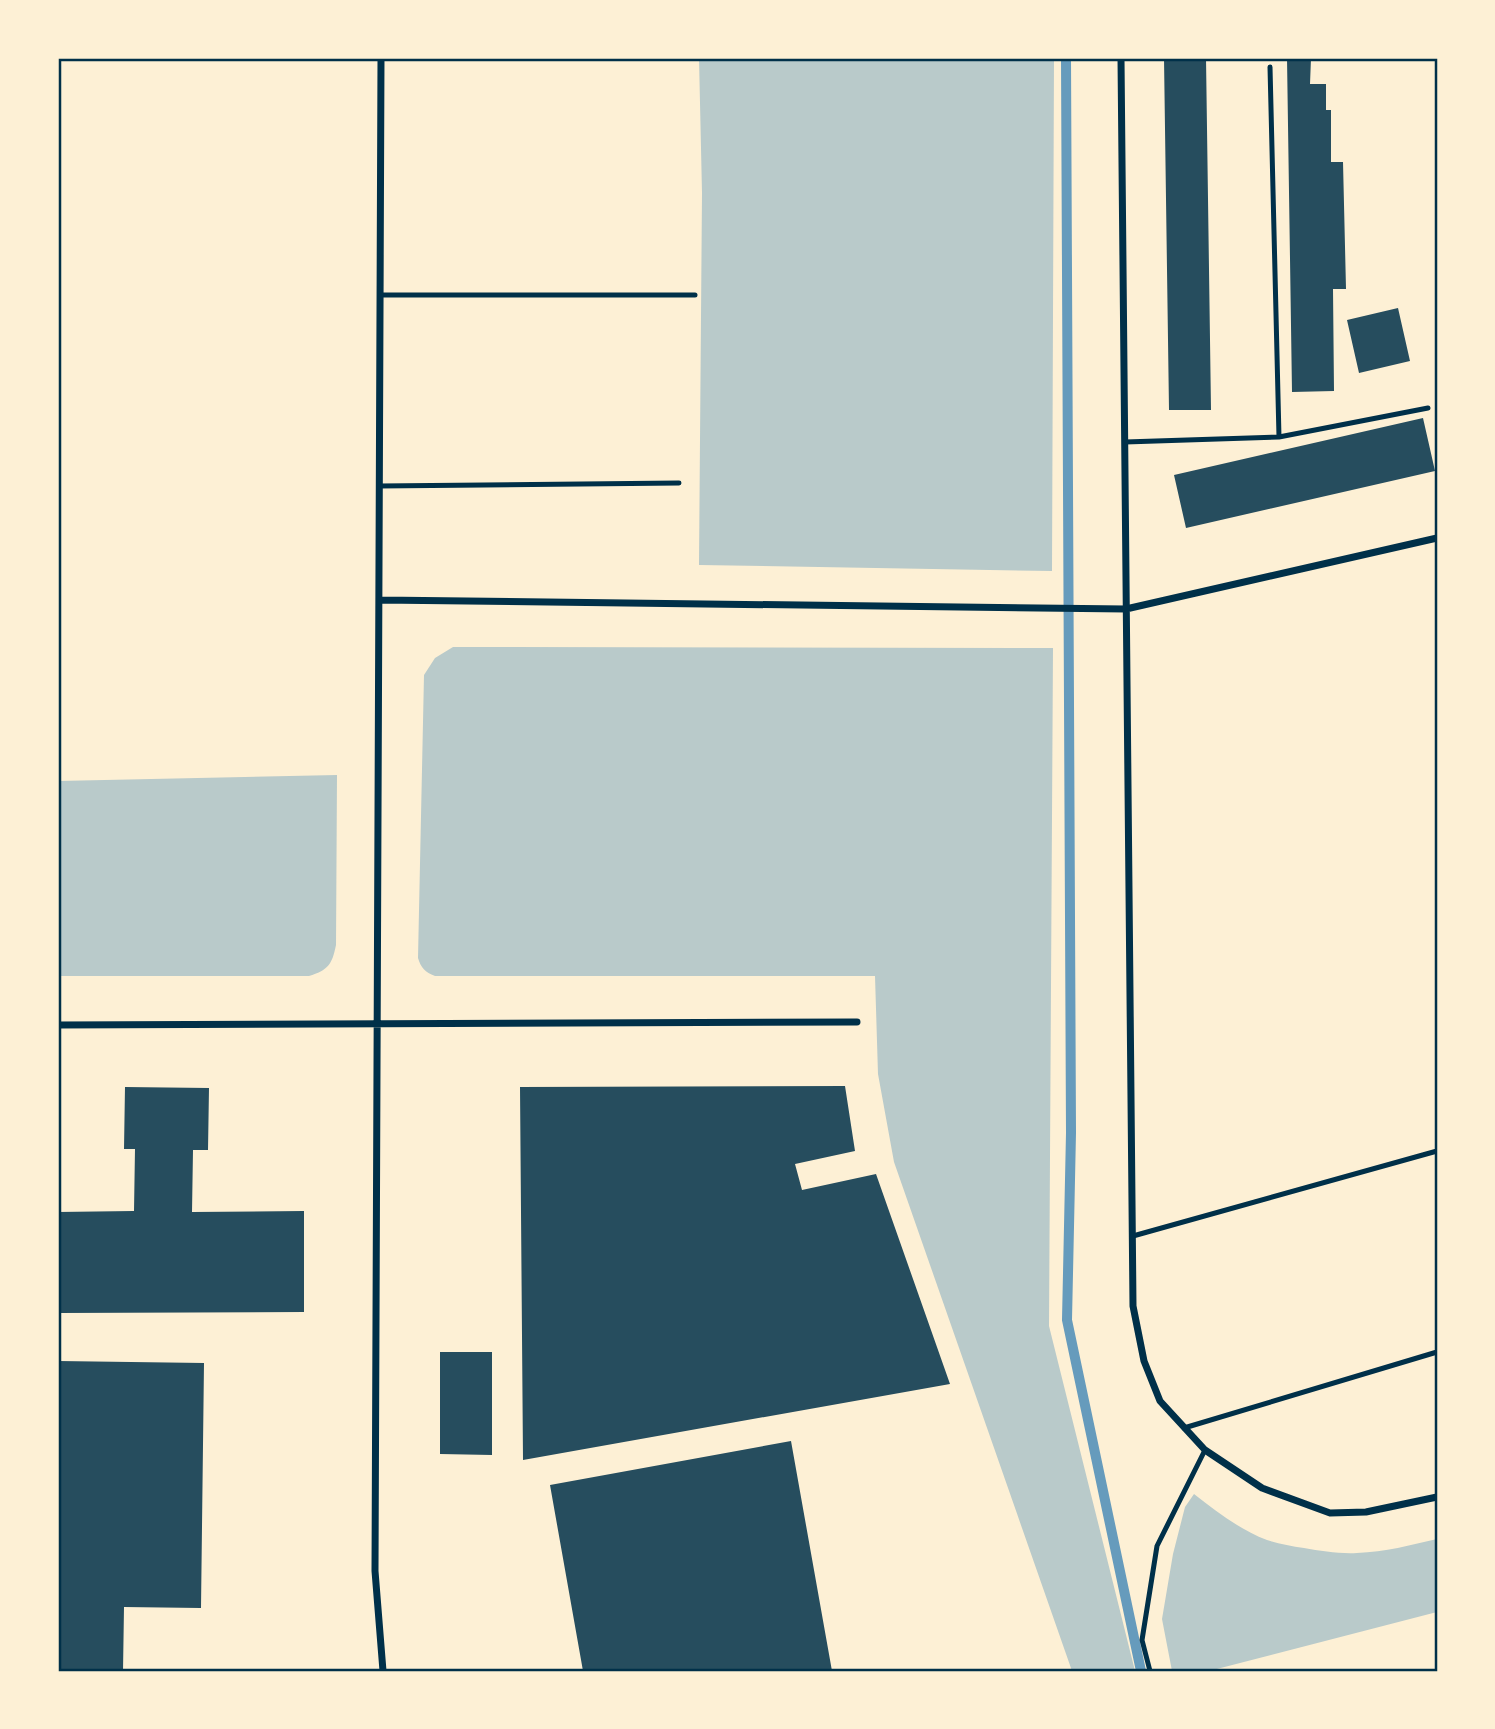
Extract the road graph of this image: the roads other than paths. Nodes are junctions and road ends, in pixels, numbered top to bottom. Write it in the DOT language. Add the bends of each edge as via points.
graph roads {
  1 [pos="381,58"];
  2 [pos="1121,58"];
  3 [pos="1270,67"];
  4 [pos="380,295"];
  5 [pos="695,295"];
  6 [pos="1428,408"];
  7 [pos="1279,437"];
  8 [pos="1125,442"];
  9 [pos="679,483"];
  10 [pos="379,486"];
  11 [pos="1437,538"];
  12 [pos="380,600"];
  13 [pos="1126,609"];
  14 [pos="857,1022"];
  15 [pos="378,1023"];
  16 [pos="58,1025"];
  17 [pos="1437,1151"];
  18 [pos="1132,1236"];
  19 [pos="1437,1352"];
  20 [pos="1184,1428"];
  21 [pos="1205,1450"];
  22 [pos="1437,1497"];
  23 [pos="383,1671"];
  24 [pos="1150,1671"];
  1 -- 4 [label="street"];
  2 -- 8 [label="street"];
  3 -- 7 [label="lane"];
  4 -- 5 [label="lane"];
  4 -- 10 [label="street"];
  6 -- 7 [label="lane"];
  7 -- 8 [label="lane"];
  8 -- 13 [label="street"];
  9 -- 10 [label="lane"];
  10 -- 12 [label="street"];
  11 -- 13 [label="street"];
  12 -- 13 [label="street"];
  12 -- 15 [label="street"];
  13 -- 18 [label="street"];
  14 -- 15 [label="street"];
  15 -- 16 [label="street"];
  15 -- 23 [label="street" via="375,1571"];
  17 -- 18 [label="lane"];
  18 -- 20 [label="street" via="1133,1307 1144,1361 1160,1401"];
  19 -- 20 [label="lane"];
  20 -- 21 [label="street"];
  21 -- 22 [label="street" via="1262,1488 1330,1513 1367,1512"];
  21 -- 24 [label="lane" via="1157,1546 1142,1640"];
}
